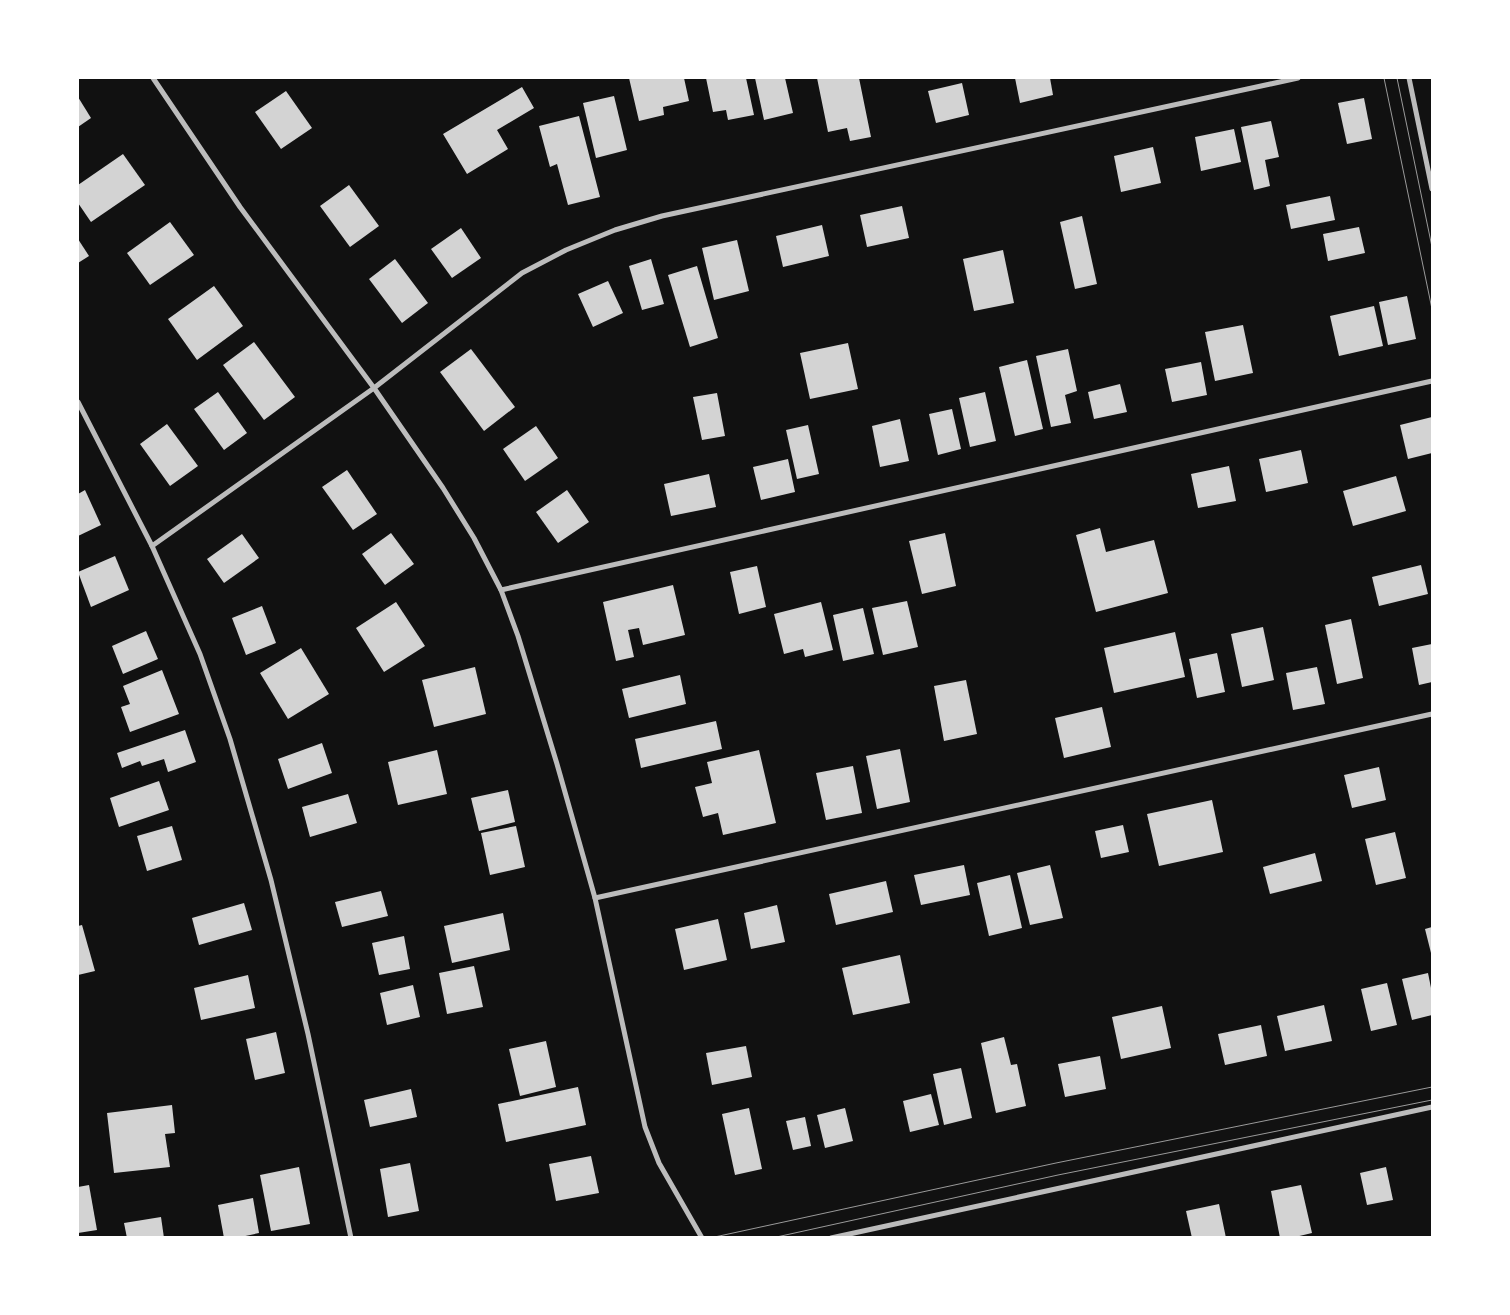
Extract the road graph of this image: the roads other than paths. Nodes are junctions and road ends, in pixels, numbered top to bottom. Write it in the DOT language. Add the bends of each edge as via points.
graph roads {
  1 [pos="152,78"];
  2 [pos="1298,78"];
  3 [pos="1409,78"];
  4 [pos="1432,189"];
  5 [pos="1432,380"];
  6 [pos="374,388"];
  7 [pos="78,402"];
  8 [pos="152,546"];
  9 [pos="501,590"];
  10 [pos="1432,714"];
  11 [pos="595,898"];
  12 [pos="1432,1107"];
  13 [pos="350,1238"];
  14 [pos="702,1238"];
  15 [pos="830,1238"];
  1 -- 6 [label="street" via="240,206"];
  2 -- 6 [label="street" via="662,216 615,230 522,273"];
  3 -- 4 [label="street"];
  5 -- 9 [label="street"];
  6 -- 8 [label="street"];
  6 -- 9 [label="street" via="443,488"];
  7 -- 8 [label="street"];
  8 -- 13 [label="street" via="200,654 230,740 271,880 308,1034"];
  9 -- 11 [label="street" via="518,636"];
  10 -- 11 [label="street"];
  11 -- 14 [label="street" via="645,1127 659,1163"];
  12 -- 15 [label="street"];
}
